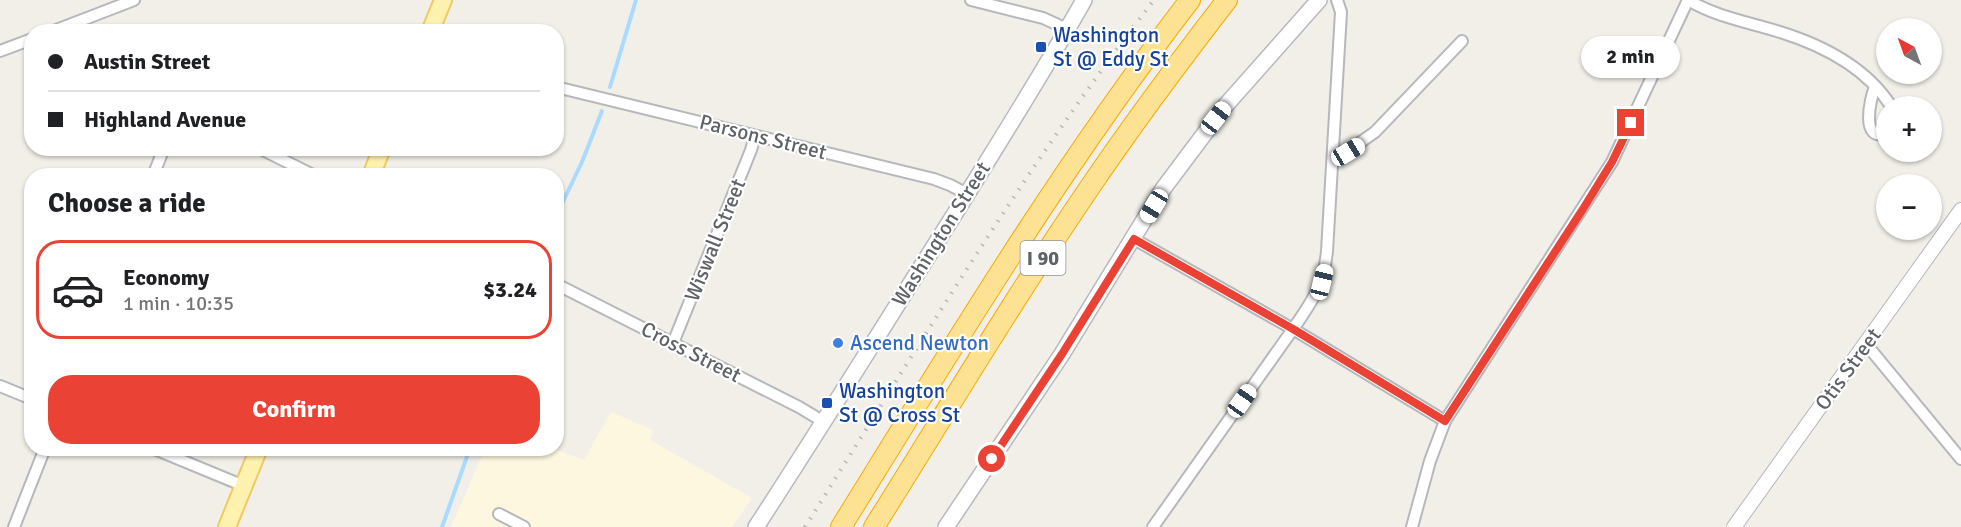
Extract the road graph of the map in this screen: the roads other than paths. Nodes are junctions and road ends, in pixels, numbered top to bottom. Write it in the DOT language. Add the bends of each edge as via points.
graph roads {
  1 [pos="134,0"];
  2 [pos="443,0"];
  3 [pos="970,0"];
  4 [pos="1084,0"];
  5 [pos="1190,0"];
  6 [pos="1227,0"];
  7 [pos="1319,0"];
  8 [pos="1337,0"];
  9 [pos="1688,0"];
  10 [pos="72,24"];
  11 [pos="433,24"];
  12 [pos="1067,29"];
  13 [pos="1462,40"];
  14 [pos="24,42"];
  15 [pos="0,51"];
  16 [pos="1875,87"];
  17 [pos="564,89"];
  18 [pos="1883,96"];
  19 [pos="1876,134"];
  20 [pos="755,135"];
  21 [pos="1334,154"];
  22 [pos="275,156"];
  23 [pos="299,168"];
  24 [pos="967,194"];
  25 [pos="1961,210"];
  26 [pos="1134,239"];
  27 [pos="564,288"];
  28 [pos="1293,329"];
  29 [pos="673,343"];
  30 [pos="1866,344"];
  31 [pos="0,386"];
  32 [pos="24,396"];
  33 [pos="1445,421"];
  34 [pos="824,422"];
  35 [pos="42,456"];
  36 [pos="171,456"];
  37 [pos="256,456"];
  38 [pos="1961,459"];
  39 [pos="244,486"];
  40 [pos="499,514"];
  41 [pos="14,527"];
  42 [pos="227,527"];
  43 [pos="524,527"];
  44 [pos="756,527"];
  45 [pos="841,527"];
  46 [pos="874,527"];
  47 [pos="946,527"];
  48 [pos="1153,527"];
  49 [pos="1412,527"];
  50 [pos="1734,527"];
  1 -- 10 [label="street"];
  2 -- 11 [label="main road"];
  3 -- 12 [label="street" via="1043,18"];
  4 -- 12 [label="main road, Washington Street"];
  5 -- 45 [label="highway, I 90" via="1035,218"];
  6 -- 46 [label="highway, I 90" via="1083,197"];
  7 -- 26 [label="main road" via="1226,105 1163,189"];
  8 -- 21 [label="street" via="1341,12"];
  9 -- 16 [label="street" via="1715,14 1813,44 1853,67"];
  9 -- 33 [label="street" via="1612,162"];
  12 -- 24 [label="main road, Washington Street"];
  13 -- 21 [label="street" via="1375,132 1348,152"];
  14 -- 15 [label="street"];
  16 -- 18 [label="street"];
  16 -- 19 [label="street" via="1869,121"];
  17 -- 20 [label="street, Parsons Street"];
  20 -- 24 [label="street, Parsons Street" via="934,179"];
  20 -- 29 [label="street, Wiswall Street"];
  21 -- 28 [label="street" via="1326,268 1314,297"];
  22 -- 23 [label="street"];
  24 -- 34 [label="main road, Washington Street"];
  25 -- 30 [label="street, Otis Street"];
  26 -- 28 [label="street"];
  26 -- 47 [label="main road"];
  27 -- 29 [label="street, Cross Street"];
  28 -- 33 [label="street"];
  28 -- 48 [label="street"];
  29 -- 34 [label="street, Cross Street"];
  30 -- 38 [label="street"];
  30 -- 50 [label="street, Otis Street"];
  31 -- 32 [label="street"];
  33 -- 49 [label="street"];
  34 -- 44 [label="main road, Washington Street"];
  35 -- 41 [label="street"];
  36 -- 39 [label="street"];
  37 -- 39 [label="main road"];
  39 -- 42 [label="main road"];
  40 -- 43 [label="street"];
}
